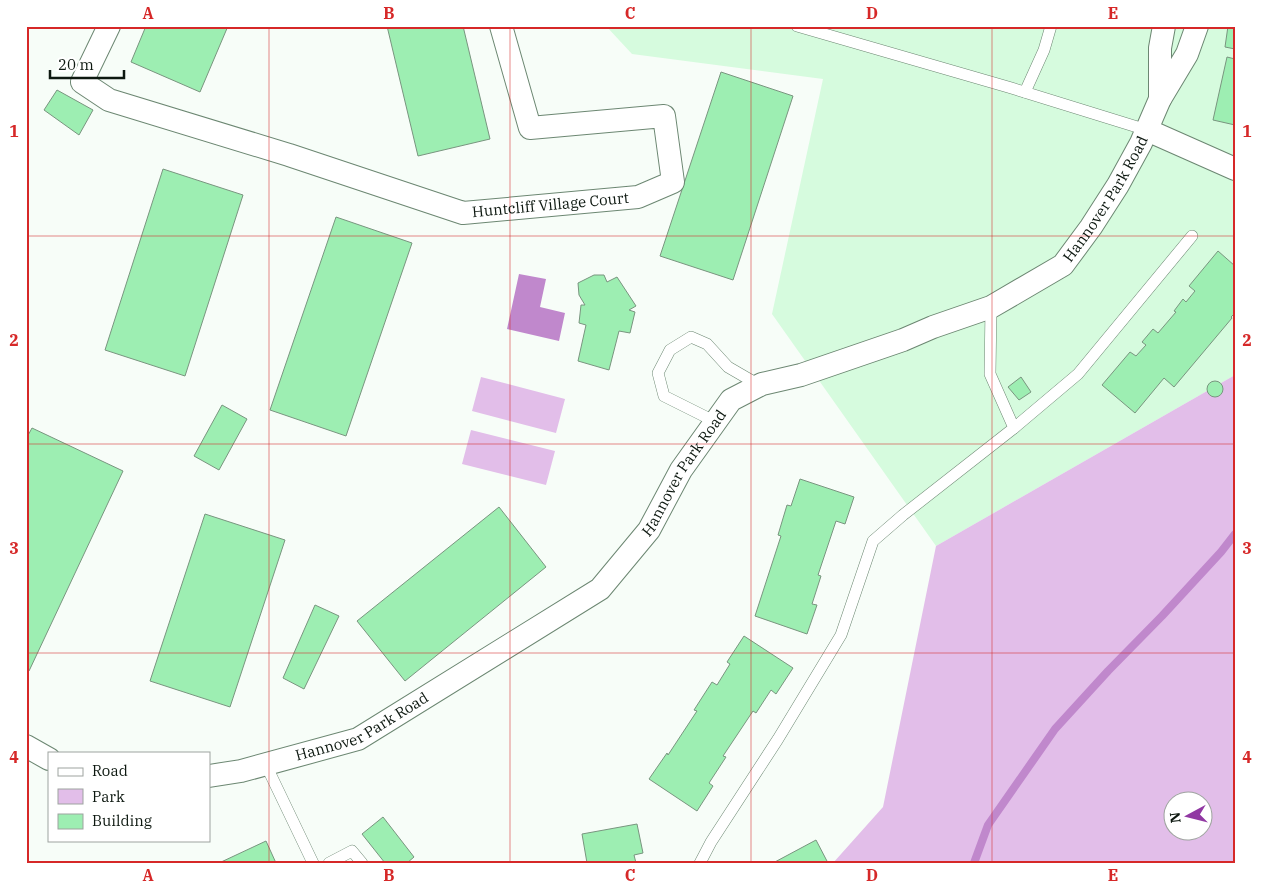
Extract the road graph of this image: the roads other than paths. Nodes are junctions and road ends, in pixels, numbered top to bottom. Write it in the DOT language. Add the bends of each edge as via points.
graph roads {
  1 [pos="109,26"];
  2 [pos="501,26"];
  3 [pos="797,26"];
  4 [pos="1051,26"];
  5 [pos="1164,26"];
  6 [pos="1197,26"];
  7 [pos="838,32"];
  8 [pos="1025,92"];
  9 [pos="1160,99"];
  10 [pos="1147,130"];
  11 [pos="1235,169"];
  12 [pos="1192,236"];
  13 [pos="991,308"];
  14 [pos="759,385"];
  15 [pos="716,422"];
  16 [pos="1014,428"];
  17 [pos="26,746"];
  18 [pos="48,758"];
  19 [pos="266,764"];
  20 [pos="210,776"];
  21 [pos="313,863"];
  22 [pos="329,863"];
  23 [pos="362,863"];
  24 [pos="700,863"];
  1 -- 2 [label="street, Huntcliff Village Court" via="82,82 109,100 463,213 638,197 672,182 664,116 530,128"];
  3 -- 7 [label="lane"];
  4 -- 8 [label="lane"];
  5 -- 9 [label="street, Hannover Park Road" via="1160,48"];
  6 -- 9 [label="street, Hannover Park Road" via="1187,54"];
  7 -- 8 [label="lane"];
  8 -- 10 [label="lane"];
  9 -- 10 [label="street, Hannover Park Road"];
  10 -- 11 [label="street"];
  10 -- 13 [label="street, Hannover Park Road" via="1118,185 1063,265"];
  12 -- 16 [label="lane" via="1078,374"];
  13 -- 14 [label="street, Hannover Park Road" via="801,375"];
  13 -- 16 [label="lane" via="990,374"];
  14 -- 15 [label="street, Hannover Park Road" via="731,400"];
  14 -- 15 [label="lane" via="728,367 707,344 691,338 670,350 658,373 664,396"];
  15 -- 19 [label="street, Hannover Park Road" via="681,470 649,530 600,589 358,738"];
  16 -- 24 [label="lane" via="873,541 841,635"];
  17 -- 18 [label="street"];
  19 -- 20 [label="street, Hannover Park Road"];
  19 -- 21 [label="lane"];
  22 -- 23 [label="lane" via="352,851"];
}
